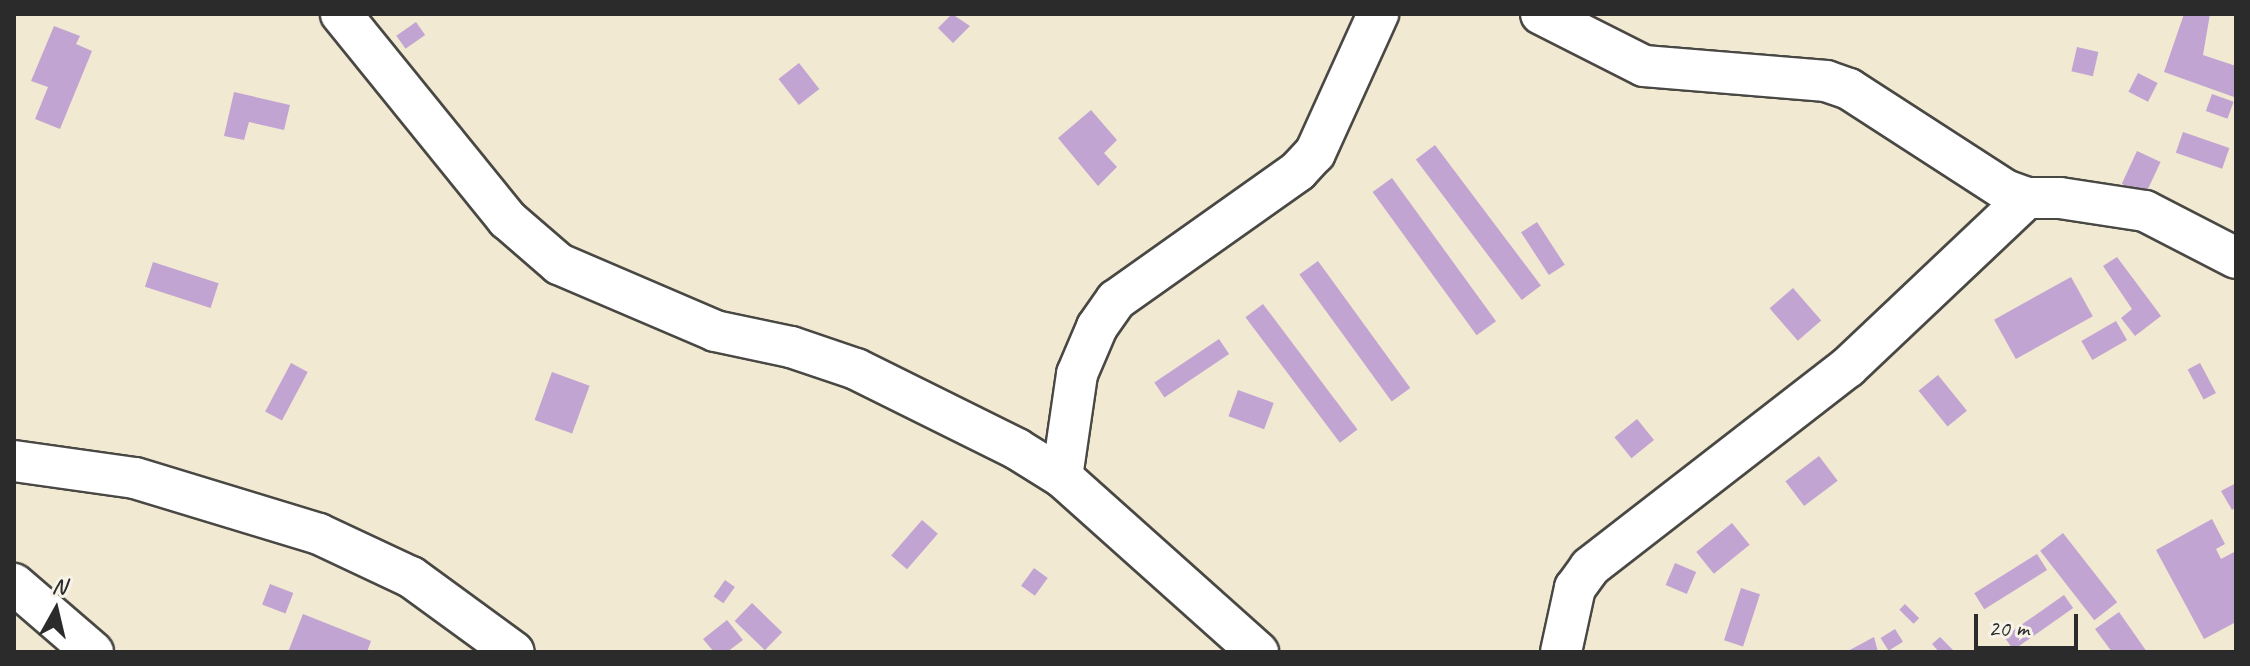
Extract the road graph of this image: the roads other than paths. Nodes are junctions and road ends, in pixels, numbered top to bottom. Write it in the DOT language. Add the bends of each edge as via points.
graph roads {
  1 [pos="341,14"];
  2 [pos="1378,14"];
  3 [pos="1541,14"];
  4 [pos="2027,198"];
  5 [pos="2236,258"];
  6 [pos="14,461"];
  7 [pos="1062,477"];
  8 [pos="14,584"];
  9 [pos="93,652"];
  10 [pos="514,652"];
  11 [pos="1258,652"];
  12 [pos="1561,652"];
  1 -- 7 [label="street" via="507,219 559,264 715,331 791,347 856,369"];
  2 -- 7 [label="street" via="1315,153 1298,171 1109,309 1077,374"];
  3 -- 4 [label="street" via="1644,66 1826,81 1849,89 2005,190"];
  4 -- 5 [label="street" via="2145,211"];
  4 -- 12 [label="street" via="1848,367 1590,567 1575,588"];
  6 -- 10 [label="street" via="135,478 319,534 411,577"];
  7 -- 11 [label="street"];
  8 -- 9 [label="street"];
}
